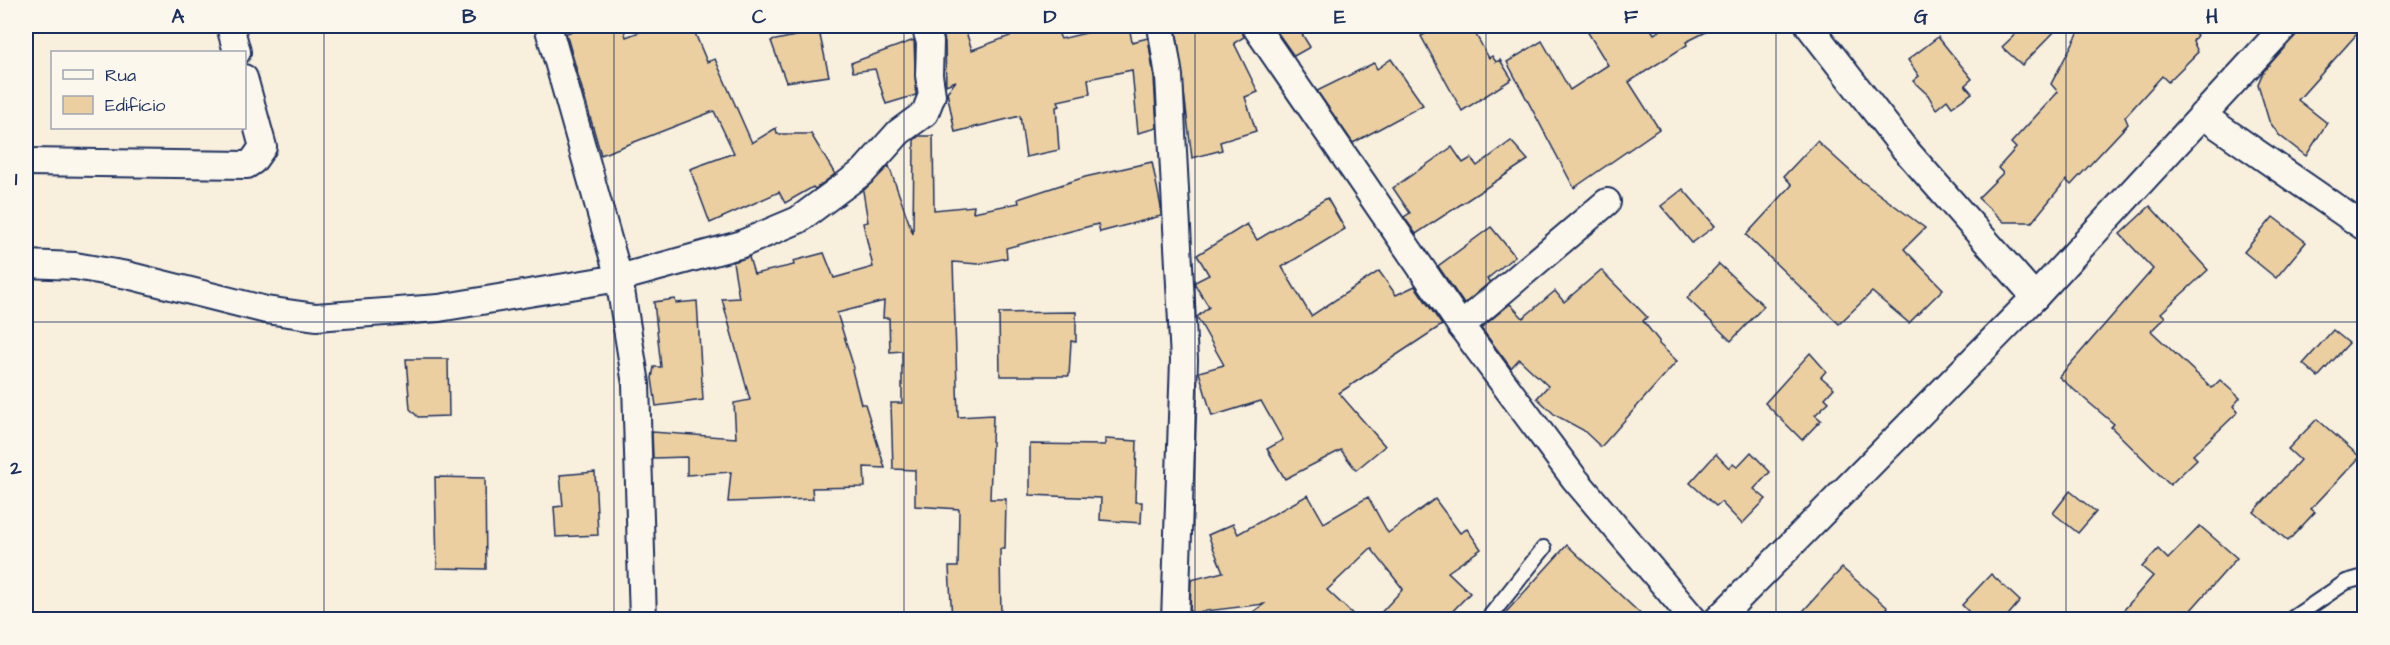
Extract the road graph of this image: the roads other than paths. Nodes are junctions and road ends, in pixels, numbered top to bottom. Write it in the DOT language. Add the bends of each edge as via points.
graph roads {
  1 [pos="230,26"];
  2 [pos="548,26"];
  3 [pos="925,26"];
  4 [pos="1161,26"];
  5 [pos="1255,26"];
  6 [pos="1809,26"];
  7 [pos="2285,26"];
  8 [pos="237,51"];
  9 [pos="246,85"];
  10 [pos="2202,115"];
  11 [pos="26,162"];
  12 [pos="1607,202"];
  13 [pos="2364,226"];
  14 [pos="26,264"];
  15 [pos="619,278"];
  16 [pos="2035,297"];
  17 [pos="1461,326"];
  18 [pos="1544,548"];
  19 [pos="2364,577"];
  20 [pos="643,620"];
  21 [pos="1175,620"];
  22 [pos="1487,620"];
  23 [pos="1694,620"];
  24 [pos="1717,620"];
  25 [pos="2290,620"];
  1 -- 8 [label="street"];
  2 -- 15 [label="street"];
  3 -- 15 [label="street" via="930,42 932,95 925,112 899,132 864,171 798,220 739,245"];
  4 -- 21 [label="street" via="1169,76 1184,360"];
  5 -- 17 [label="street"];
  6 -- 16 [label="street" via="1903,147"];
  7 -- 10 [label="street"];
  9 -- 11 [label="street" via="263,147 247,165"];
  10 -- 13 [label="street"];
  10 -- 16 [label="street"];
  12 -- 17 [label="street"];
  14 -- 15 [label="street" via="75,266 127,275 266,310 316,317 439,308"];
  15 -- 20 [label="street" via="636,384"];
  16 -- 24 [label="street"];
  17 -- 23 [label="street" via="1574,478"];
  18 -- 22 [label="lane"];
  19 -- 25 [label="lane" via="2346,582"];
}
